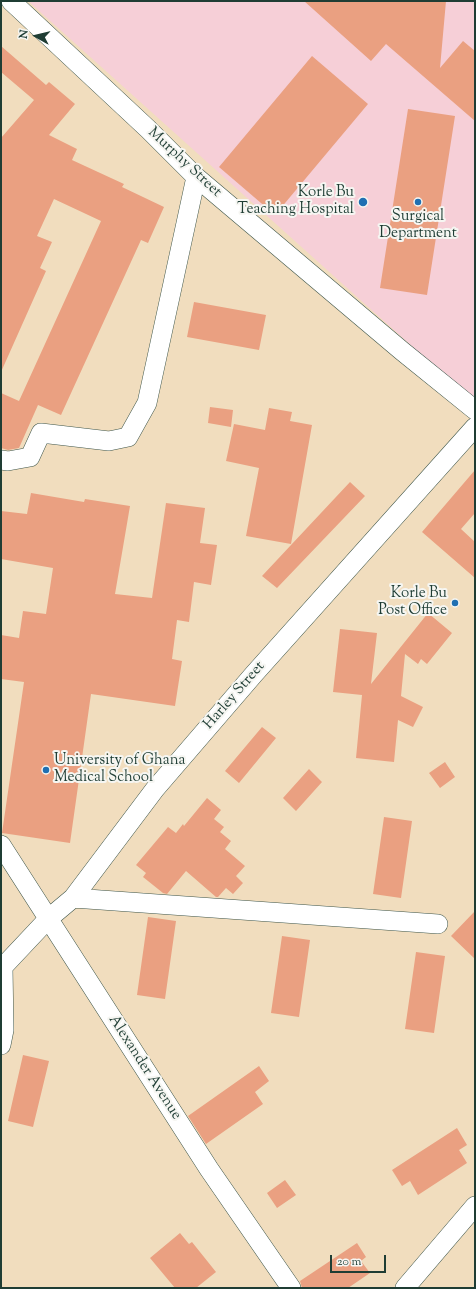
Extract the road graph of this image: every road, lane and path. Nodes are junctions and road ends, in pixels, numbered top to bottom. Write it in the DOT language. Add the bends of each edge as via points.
graph roads {
  1 [pos="11,1"];
  2 [pos="196,177"];
  3 [pos="475,410"];
  4 [pos="475,427"];
  5 [pos="1,460"];
  6 [pos="1,845"];
  7 [pos="73,898"];
  8 [pos="48,919"];
  9 [pos="438,924"];
  10 [pos="2,968"];
  11 [pos="1,1045"];
  12 [pos="475,1206"];
  13 [pos="291,1288"];
  14 [pos="405,1288"];
  1 -- 2 [label="street, Murphy Street"];
  2 -- 3 [label="street, Murphy Street"];
  2 -- 5 [label="street" via="147,403 128,437 109,441 41,433 30,457"];
  4 -- 7 [label="street, Harley Street" via="155,789"];
  6 -- 8 [label="street, Alexander Avenue"];
  7 -- 8 [label="street, Harley Street"];
  7 -- 9 [label="street"];
  8 -- 10 [label="street, Harley Street"];
  8 -- 13 [label="street, Alexander Avenue" via="209,1169"];
  10 -- 11 [label="street" via="4,1030"];
  12 -- 14 [label="street"];
}
